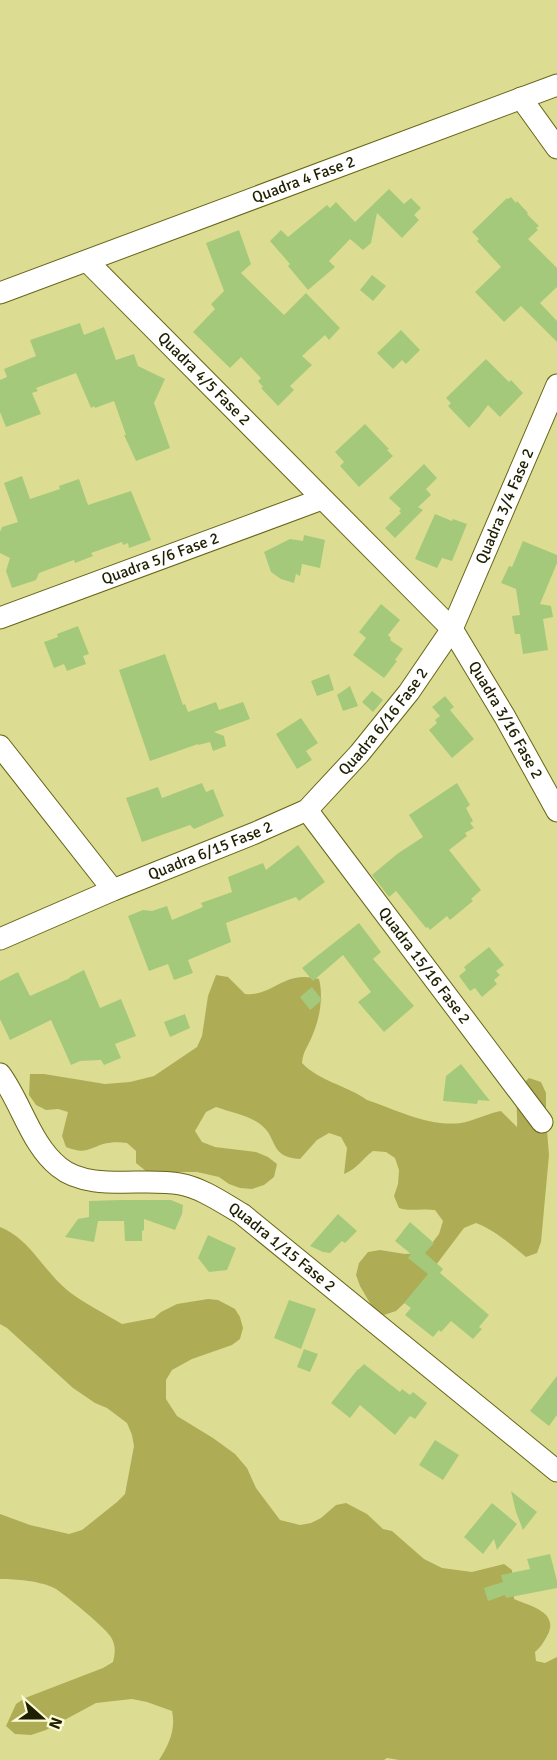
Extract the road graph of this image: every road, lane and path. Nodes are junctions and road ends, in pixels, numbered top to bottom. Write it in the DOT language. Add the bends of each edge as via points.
graph roads {
  1 [pos="557,85"];
  2 [pos="521,98"];
  3 [pos="557,148"];
  4 [pos="87,261"];
  5 [pos="0,293"];
  6 [pos="557,385"];
  7 [pos="321,499"];
  8 [pos="0,618"];
  9 [pos="452,628"];
  10 [pos="0,746"];
  11 [pos="307,810"];
  12 [pos="557,811"];
  13 [pos="113,890"];
  14 [pos="0,939"];
  15 [pos="0,1074"];
  16 [pos="542,1122"];
  17 [pos="557,1471"];
  1 -- 2 [label="street, Quadra 4 Fase 2"];
  2 -- 3 [label="street"];
  2 -- 4 [label="street, Quadra 4 Fase 2"];
  4 -- 5 [label="street, Quadra 4 Fase 2"];
  4 -- 7 [label="street, Quadra 4/5 Fase 2"];
  6 -- 9 [label="street, Quadra 3/4 Fase 2"];
  7 -- 8 [label="street, Quadra 5/6 Fase 2"];
  7 -- 9 [label="street, Quadra 4/5 Fase 2"];
  9 -- 11 [label="street, Quadra 6/16 Fase 2" via="409,692"];
  9 -- 12 [label="street, Quadra 3/16 Fase 2"];
  10 -- 13 [label="street"];
  11 -- 13 [label="street, Quadra 6/15 Fase 2"];
  11 -- 16 [label="street, Quadra 15/16 Fase 2"];
  13 -- 14 [label="street, Quadra 6/15 Fase 2"];
  15 -- 17 [label="street, Quadra 1/15 Fase 2" via="38,1142 59,1167 94,1181 181,1184 242,1214"];
}
